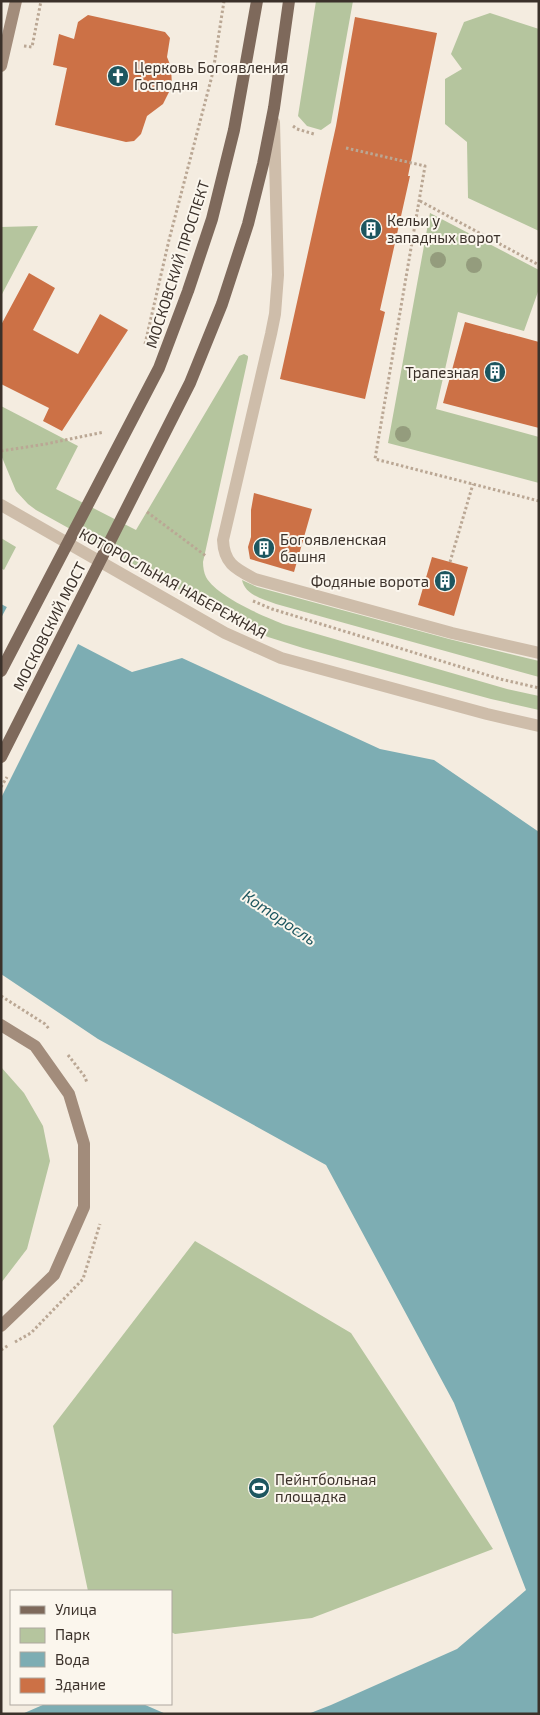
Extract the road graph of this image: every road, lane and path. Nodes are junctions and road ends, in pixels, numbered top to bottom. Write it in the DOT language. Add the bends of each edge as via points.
graph roads {
  1 [pos="16,1"];
  2 [pos="224,1"];
  3 [pos="258,1"];
  4 [pos="289,1"];
  5 [pos="1,66"];
  6 [pos="274,108"];
  7 [pos="346,148"];
  8 [pos="420,201"];
  9 [pos="539,265"];
  10 [pos="143,351"];
  11 [pos="102,440"];
  12 [pos="1,450"];
  13 [pos="473,484"];
  14 [pos="94,494"];
  15 [pos="539,501"];
  16 [pos="1,505"];
  17 [pos="140,507"];
  18 [pos="208,558"];
  19 [pos="450,562"];
  20 [pos="246,598"];
  21 [pos="539,653"];
  22 [pos="1,671"];
  23 [pos="539,688"];
  24 [pos="539,726"];
  25 [pos="1,757"];
  26 [pos="1,1025"];
  27 [pos="1,1326"];
  1 -- 5 [label="main road"];
  2 -- 10 [label="path" via="208,91"];
  3 -- 14 [label="main road, МОСКОВСКИЙ ПРОСПЕКТ" via="234,130 212,219 159,368"];
  4 -- 6 [label="main road"];
  6 -- 21 [label="street" via="277,295 271,334 223,540 227,560 256,579 452,633"];
  6 -- 25 [label="main road, МОСКОВСКИЙ МОСТ" via="248,224 222,304 190,383"];
  7 -- 8 [label="path" via="425,166"];
  8 -- 9 [label="path"];
  8 -- 13 [label="path" via="375,460"];
  11 -- 12 [label="path" via="106,432"];
  13 -- 15 [label="path"];
  13 -- 19 [label="path"];
  14 -- 22 [label="main road, МОСКОВСКИЙ МОСТ"];
  16 -- 24 [label="street, КОТОРОСЛЬНАЯ НАБЕРЕЖНАЯ" via="262,651"];
  17 -- 18 [label="path"];
  20 -- 23 [label="path" via="272,609"];
  26 -- 27 [label="main road" via="35,1046 69,1094 84,1144 84,1207 54,1275"];
}
